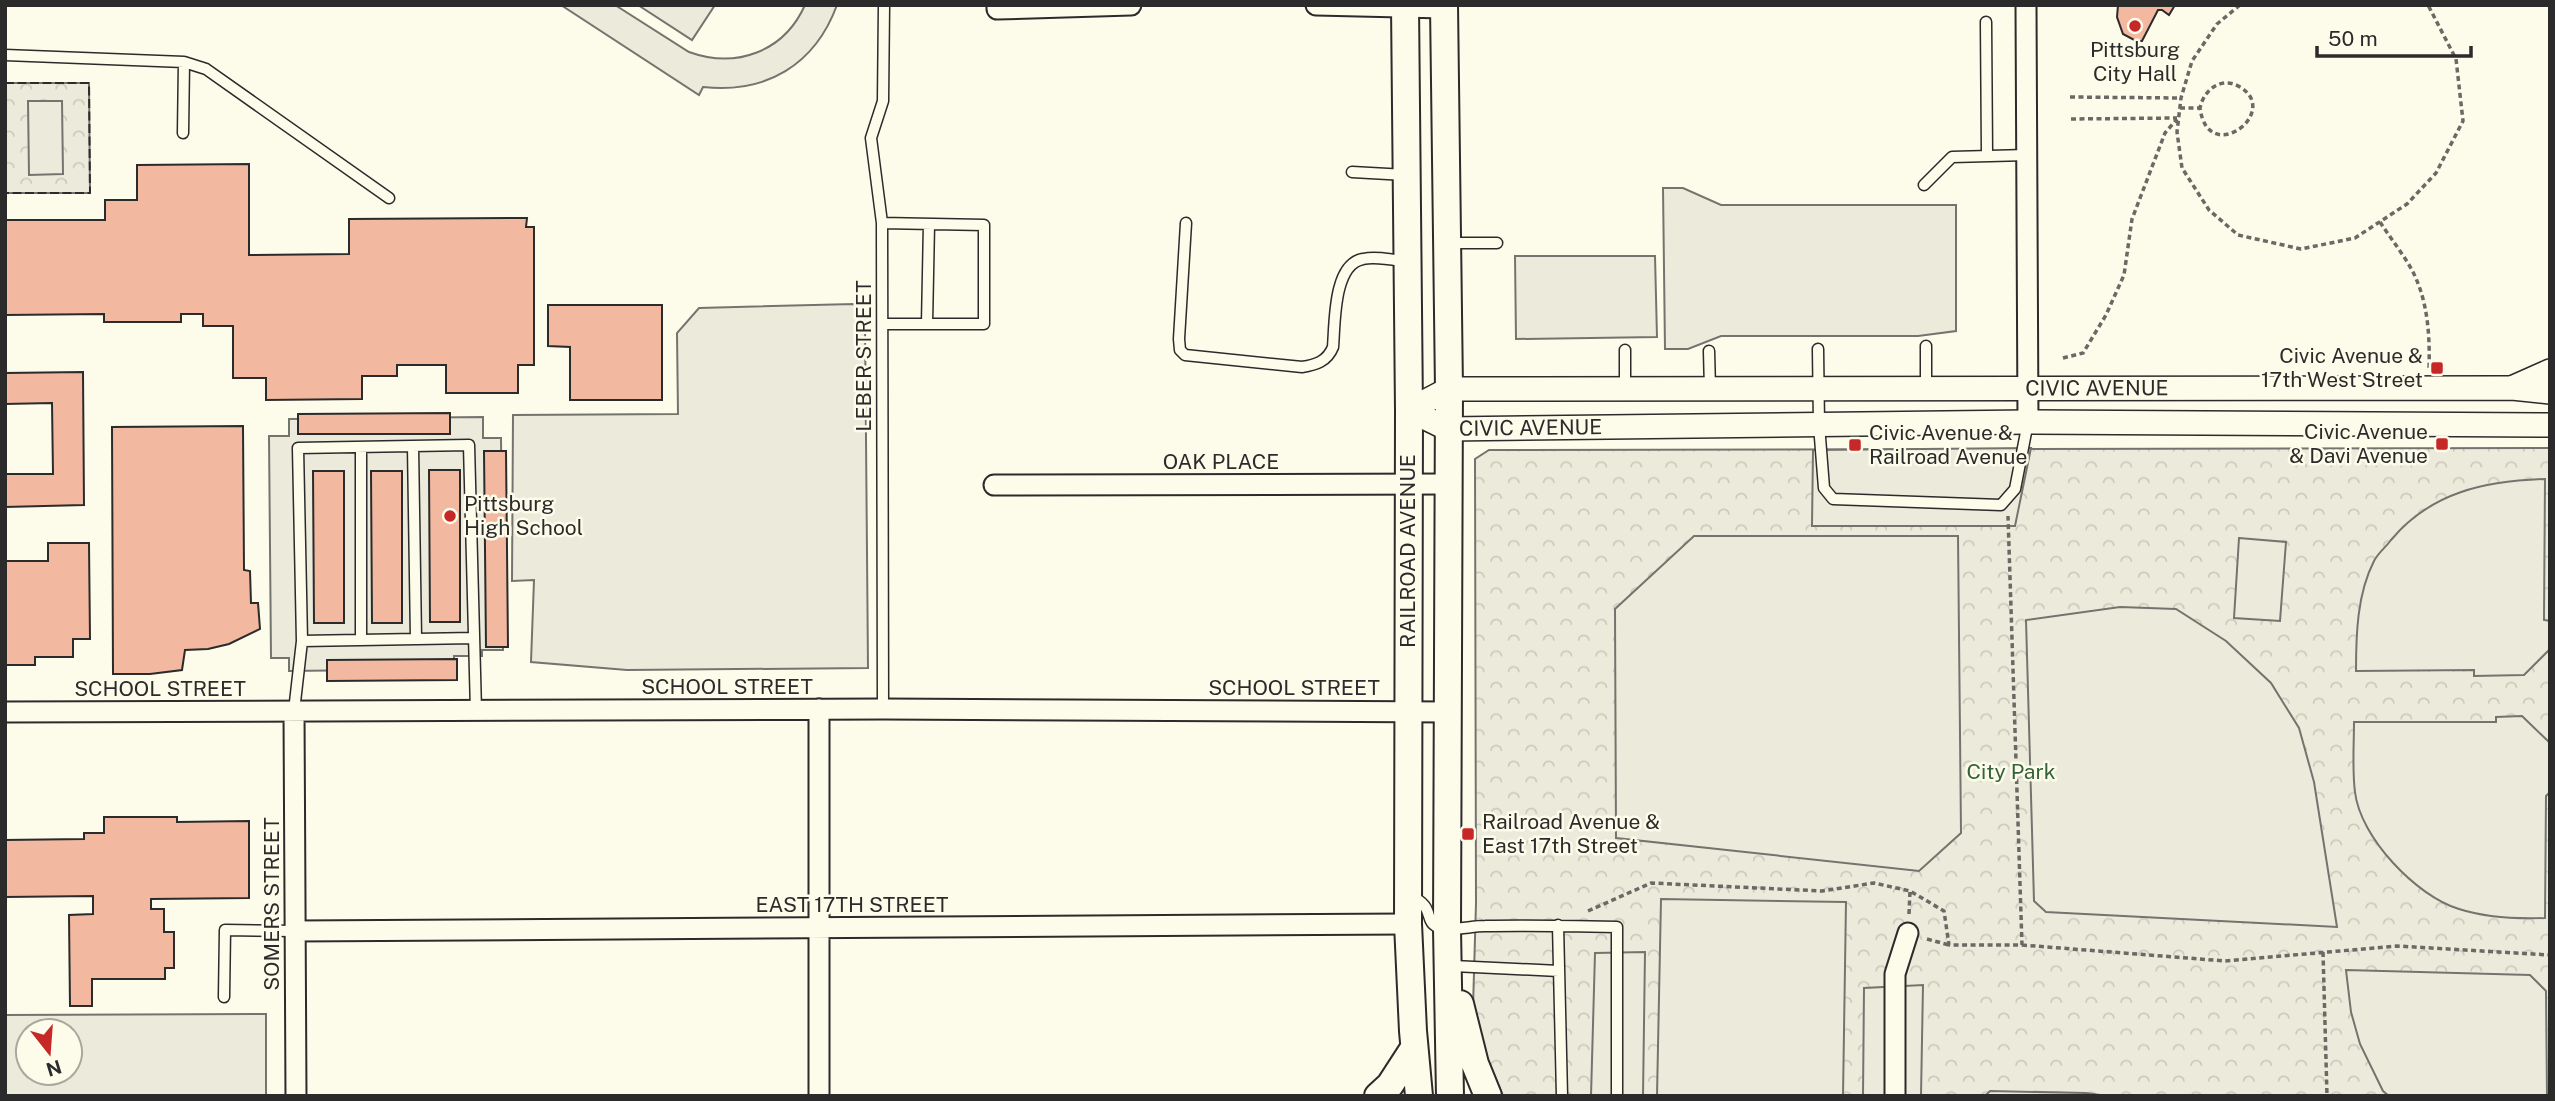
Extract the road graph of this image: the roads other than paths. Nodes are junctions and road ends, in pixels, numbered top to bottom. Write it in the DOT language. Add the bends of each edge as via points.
graph roads {
  1 [pos="884,5"];
  2 [pos="997,5"];
  3 [pos="1131,5"];
  4 [pos="1316,5"];
  5 [pos="2026,5"];
  6 [pos="1405,6"];
  7 [pos="1444,7"];
  8 [pos="1986,22"];
  9 [pos="5,55"];
  10 [pos="184,62"];
  11 [pos="183,133"];
  12 [pos="1987,155"];
  13 [pos="2028,155"];
  14 [pos="1352,172"];
  15 [pos="1407,175"];
  16 [pos="1924,185"];
  17 [pos="389,198"];
  18 [pos="882,223"];
  19 [pos="1186,223"];
  20 [pos="929,224"];
  21 [pos="1447,243"];
  22 [pos="1497,243"];
  23 [pos="1408,262"];
  24 [pos="883,324"];
  25 [pos="927,324"];
  26 [pos="1926,346"];
  27 [pos="1818,349"];
  28 [pos="1625,350"];
  29 [pos="1709,351"];
  30 [pos="2550,371"];
  31 [pos="1926,388"];
  32 [pos="2028,388"];
  33 [pos="2512,388"];
  34 [pos="1449,389"];
  35 [pos="1710,389"];
  36 [pos="1819,389"];
  37 [pos="1625,390"];
  38 [pos="2550,392"];
  39 [pos="1409,410"];
  40 [pos="2028,422"];
  41 [pos="1819,425"];
  42 [pos="2550,425"];
  43 [pos="1448,429"];
  44 [pos="413,446"];
  45 [pos="361,447"];
  46 [pos="1407,482"];
  47 [pos="1448,484"];
  48 [pos="994,485"];
  49 [pos="474,638"];
  50 [pos="416,639"];
  51 [pos="361,640"];
  52 [pos="302,641"];
  53 [pos="819,709"];
  54 [pos="883,709"];
  55 [pos="475,710"];
  56 [pos="294,711"];
  57 [pos="5,712"];
  58 [pos="1408,712"];
  59 [pos="1448,712"];
  60 [pos="1409,896"];
  61 [pos="1408,924"];
  62 [pos="1558,925"];
  63 [pos="818,928"];
  64 [pos="295,931"];
  65 [pos="1908,933"];
  66 [pos="1449,945"];
  67 [pos="1559,971"];
  68 [pos="224,997"];
  69 [pos="1414,1048"];
  70 [pos="296,1096"];
  71 [pos="819,1096"];
  72 [pos="1378,1096"];
  73 [pos="1419,1096"];
  74 [pos="1450,1096"];
  75 [pos="1488,1096"];
  76 [pos="1562,1096"];
  77 [pos="1617,1096"];
  78 [pos="1895,1096"];
  1 -- 18 [label="lane, LEBER STREET" via="883,101 871,138"];
  2 -- 3 [label="street" via="997,9"];
  4 -- 6 [label="street"];
  5 -- 13 [label="street"];
  6 -- 7 [label="street"];
  6 -- 15 [label="main road, RAILROAD AVENUE"];
  7 -- 21 [label="main road, RAILROAD AVENUE"];
  8 -- 12 [label="lane"];
  9 -- 10 [label="lane"];
  10 -- 11 [label="lane"];
  10 -- 17 [label="lane" via="206,69"];
  12 -- 13 [label="lane"];
  12 -- 16 [label="lane" via="1952,157"];
  13 -- 32 [label="street"];
  14 -- 15 [label="lane"];
  15 -- 23 [label="main road, RAILROAD AVENUE"];
  18 -- 20 [label="lane"];
  18 -- 24 [label="lane, LEBER STREET"];
  19 -- 23 [label="lane" via="1179,339 1185,355 1317,365 1330,354 1344,272 1364,258"];
  20 -- 25 [label="lane"];
  20 -- 25 [label="lane" via="984,225 984,324"];
  21 -- 22 [label="lane"];
  21 -- 34 [label="main road, RAILROAD AVENUE"];
  23 -- 39 [label="main road, RAILROAD AVENUE"];
  24 -- 25 [label="lane"];
  24 -- 54 [label="lane, LEBER STREET"];
  26 -- 31 [label="lane"];
  27 -- 36 [label="lane"];
  28 -- 37 [label="lane"];
  29 -- 35 [label="lane"];
  30 -- 33 [label="street"];
  31 -- 32 [label="street, CIVIC AVENUE"];
  31 -- 36 [label="street, CIVIC AVENUE"];
  32 -- 33 [label="street, CIVIC AVENUE"];
  32 -- 40 [label="street"];
  33 -- 38 [label="street, CIVIC AVENUE"];
  34 -- 37 [label="street, CIVIC AVENUE"];
  34 -- 39 [label="street, CIVIC AVENUE"];
  34 -- 43 [label="main road, RAILROAD AVENUE"];
  35 -- 36 [label="street, CIVIC AVENUE"];
  35 -- 37 [label="street, CIVIC AVENUE"];
  36 -- 41 [label="lane"];
  39 -- 43 [label="street, CIVIC AVENUE"];
  39 -- 46 [label="main road, RAILROAD AVENUE"];
  40 -- 41 [label="street, CIVIC AVENUE"];
  40 -- 41 [label="lane" via="2015,489 2001,505 1833,499 1824,488"];
  40 -- 42 [label="street, CIVIC AVENUE"];
  41 -- 43 [label="street, CIVIC AVENUE"];
  43 -- 47 [label="main road, RAILROAD AVENUE"];
  44 -- 45 [label="lane"];
  44 -- 49 [label="lane" via="469,445"];
  44 -- 50 [label="lane"];
  45 -- 51 [label="lane"];
  45 -- 52 [label="lane" via="299,449"];
  46 -- 47 [label="street, OAK PLACE"];
  46 -- 48 [label="street, OAK PLACE"];
  46 -- 58 [label="main road, RAILROAD AVENUE"];
  47 -- 59 [label="main road, RAILROAD AVENUE"];
  49 -- 50 [label="lane"];
  49 -- 55 [label="lane"];
  50 -- 51 [label="lane"];
  51 -- 52 [label="lane"];
  52 -- 56 [label="lane"];
  53 -- 54 [label="street, SCHOOL STREET"];
  53 -- 55 [label="street, SCHOOL STREET"];
  53 -- 63 [label="street"];
  54 -- 58 [label="street, SCHOOL STREET"];
  55 -- 56 [label="street, SCHOOL STREET"];
  56 -- 57 [label="street, SCHOOL STREET"];
  56 -- 64 [label="street, SOMERS STREET"];
  58 -- 59 [label="street, SCHOOL STREET"];
  58 -- 60 [label="main road, RAILROAD AVENUE"];
  59 -- 66 [label="main road, RAILROAD AVENUE"];
  60 -- 61 [label="main road, RAILROAD AVENUE"];
  60 -- 66 [label="lane" via="1424,902 1430,921"];
  61 -- 63 [label="street, EAST 17TH STREET"];
  61 -- 69 [label="main road, RAILROAD AVENUE"];
  62 -- 66 [label="lane" via="1481,926"];
  62 -- 67 [label="lane"];
  62 -- 77 [label="lane" via="1617,927"];
  63 -- 64 [label="street, EAST 17TH STREET"];
  63 -- 71 [label="street"];
  64 -- 68 [label="lane" via="225,930"];
  64 -- 70 [label="street, SOMERS STREET"];
  65 -- 78 [label="street" via="1895,974"];
  66 -- 67 [label="lane"];
  66 -- 74 [label="main road, RAILROAD AVENUE"];
  66 -- 75 [label="main road" via="1465,1026"];
  67 -- 76 [label="lane"];
  69 -- 72 [label="main road"];
  69 -- 73 [label="main road, RAILROAD AVENUE"];
}
